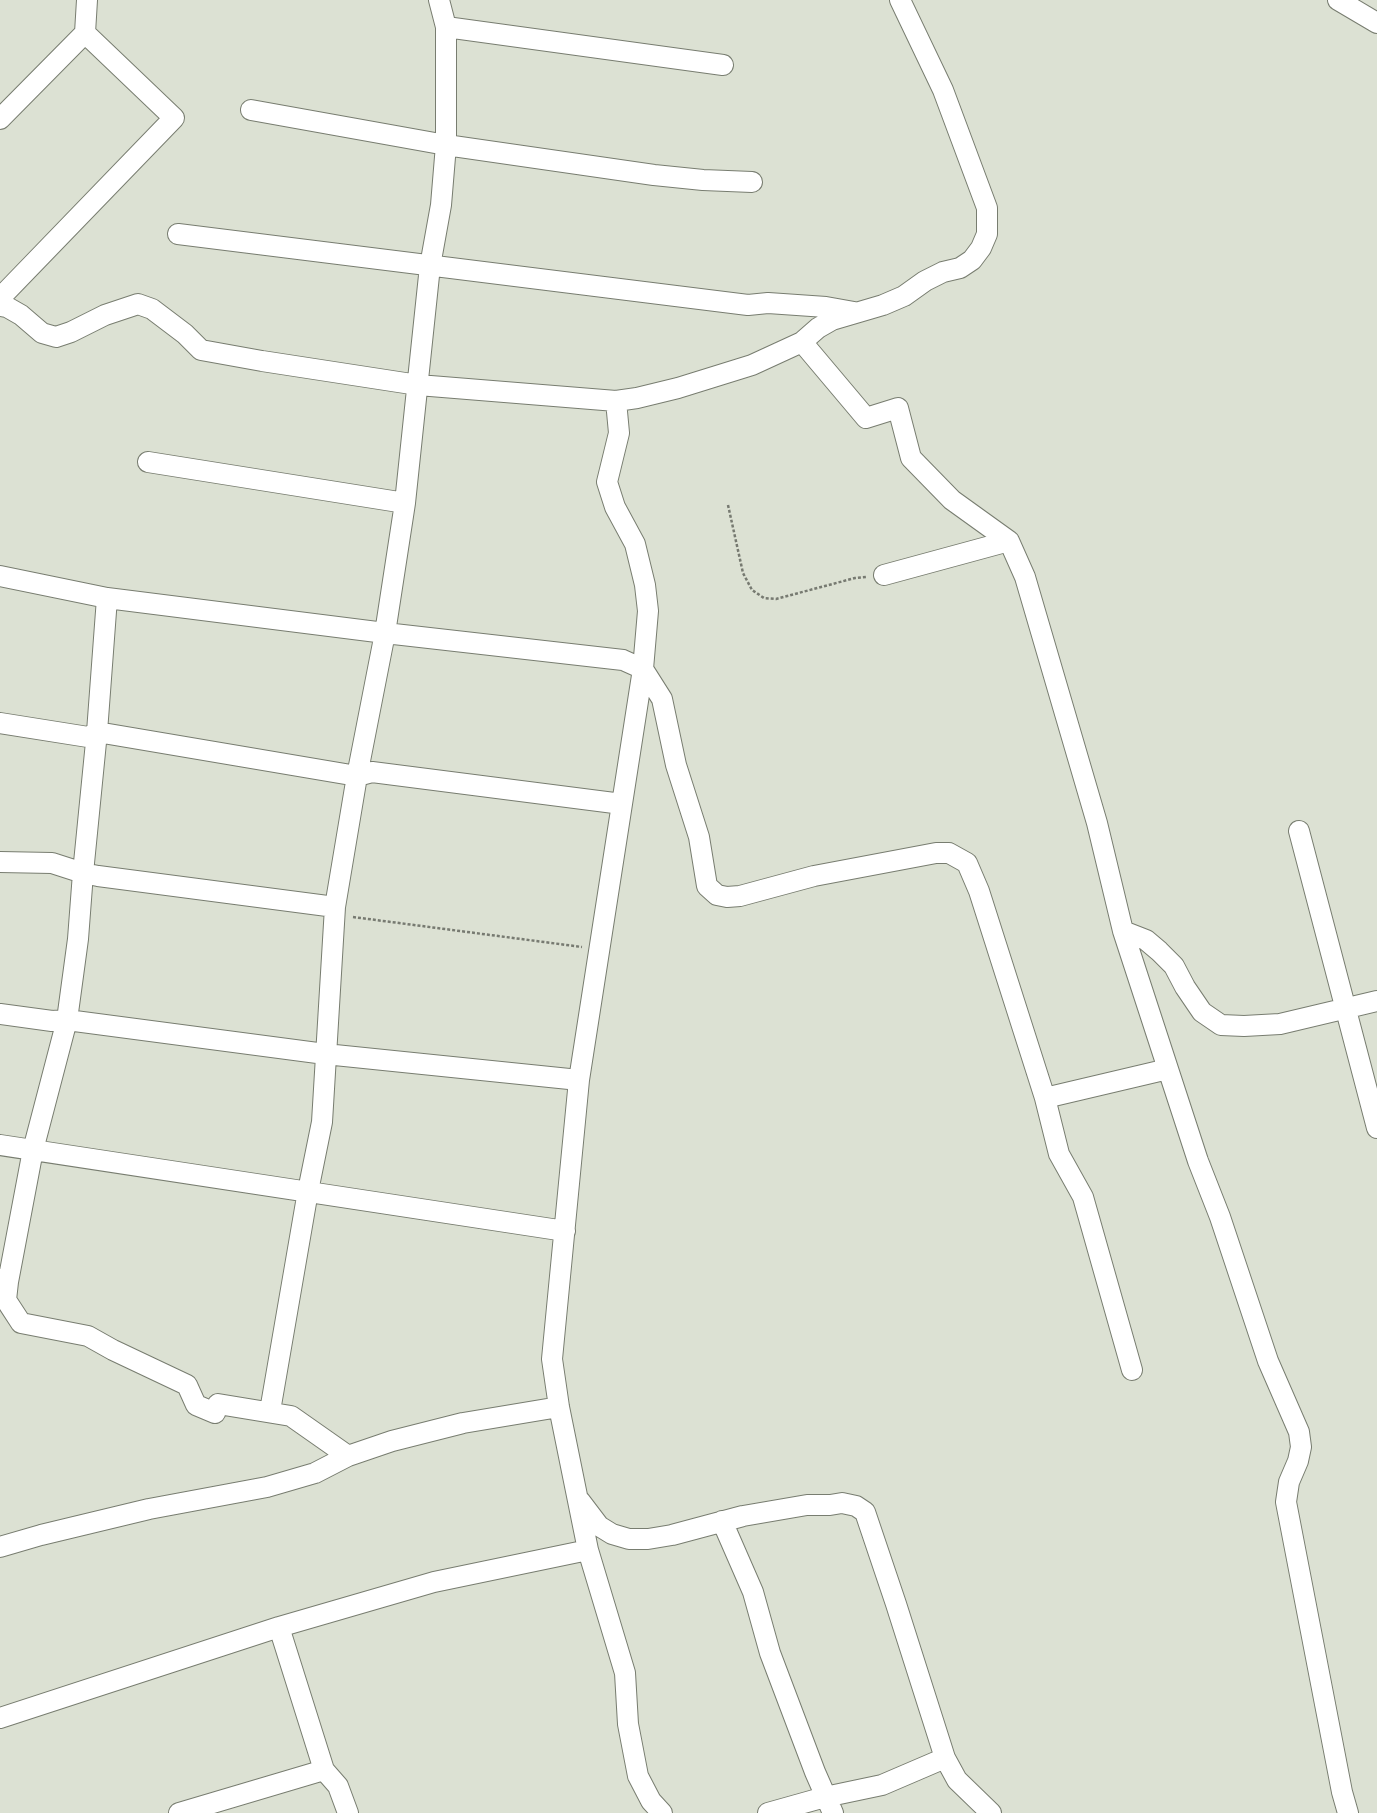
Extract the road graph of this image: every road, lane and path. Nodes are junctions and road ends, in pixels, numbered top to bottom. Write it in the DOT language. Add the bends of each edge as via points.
graph roads {
  1 [pos="87,0"];
  2 [pos="439,0"];
  3 [pos="900,0"];
  4 [pos="1338,0"];
  5 [pos="1377,23"];
  6 [pos="446,27"];
  7 [pos="85,33"];
  8 [pos="723,65"];
  9 [pos="250,110"];
  10 [pos="0,120"];
  11 [pos="446,145"];
  12 [pos="752,182"];
  13 [pos="178,234"];
  14 [pos="430,266"];
  15 [pos="0,298"];
  16 [pos="0,306"];
  17 [pos="856,312"];
  18 [pos="802,342"];
  19 [pos="418,385"];
  20 [pos="616,401"];
  21 [pos="148,462"];
  22 [pos="405,503"];
  23 [pos="728,505"];
  24 [pos="1009,541"];
  25 [pos="884,575"];
  26 [pos="0,576"];
  27 [pos="107,598"];
  28 [pos="385,633"];
  29 [pos="643,669"];
  30 [pos="0,723"];
  31 [pos="97,732"];
  32 [pos="357,776"];
  33 [pos="622,804"];
  34 [pos="1299,831"];
  35 [pos="0,862"];
  36 [pos="83,873"];
  37 [pos="335,910"];
  38 [pos="1123,931"];
  39 [pos="599,950"];
  40 [pos="1377,1000"];
  41 [pos="1345,1008"];
  42 [pos="0,1014"];
  43 [pos="67,1020"];
  44 [pos="325,1054"];
  45 [pos="1168,1069"];
  46 [pos="578,1080"];
  47 [pos="1045,1098"];
  48 [pos="1377,1128"];
  49 [pos="0,1145"];
  50 [pos="33,1150"];
  51 [pos="308,1191"];
  52 [pos="565,1231"];
  53 [pos="4,1280"];
  54 [pos="1132,1370"];
  55 [pos="559,1407"];
  56 [pos="270,1411"];
  57 [pos="348,1456"];
  58 [pos="576,1494"];
  59 [pos="722,1521"];
  60 [pos="0,1547"];
  61 [pos="588,1550"];
  62 [pos="279,1627"];
  63 [pos="0,1718"];
  64 [pos="945,1758"];
  65 [pos="324,1770"];
  66 [pos="829,1805"];
  67 [pos="179,1813"];
  68 [pos="348,1813"];
  69 [pos="662,1813"];
  70 [pos="768,1813"];
  71 [pos="991,1813"];
  72 [pos="1348,1813"];
  1 -- 7 [label="street"];
  2 -- 6 [label="street"];
  3 -- 17 [label="street" via="943,90 987,208 987,234 972,260 960,268 943,272 904,296 883,305"];
  4 -- 5 [label="street"];
  6 -- 8 [label="street"];
  6 -- 11 [label="street"];
  7 -- 10 [label="street"];
  7 -- 15 [label="street" via="174,118"];
  9 -- 11 [label="street"];
  11 -- 12 [label="street" via="654,175"];
  11 -- 14 [label="street" via="441,205"];
  13 -- 14 [label="street"];
  14 -- 17 [label="street" via="748,305 768,303"];
  14 -- 19 [label="street"];
  16 -- 19 [label="street" via="21,315 42,333 56,337 105,315 138,304 152,309 185,334 200,350 262,362"];
  17 -- 18 [label="street" via="832,320"];
  18 -- 20 [label="street" via="752,365 678,388"];
  18 -- 24 [label="street" via="866,418 898,408 911,458 952,500"];
  19 -- 20 [label="street"];
  19 -- 22 [label="street"];
  20 -- 29 [label="street" via="619,433 607,482 614,507 634,544 645,585 648,611"];
  21 -- 22 [label="street"];
  22 -- 28 [label="street"];
  23 -- 25 [label="path" via="743,573 752,590 764,598 776,599 855,578"];
  24 -- 25 [label="street"];
  24 -- 38 [label="street" via="1025,577 1080,762"];
  26 -- 27 [label="street"];
  27 -- 28 [label="street"];
  27 -- 31 [label="street"];
  28 -- 29 [label="street" via="623,660"];
  28 -- 32 [label="street"];
  29 -- 33 [label="street"];
  29 -- 47 [label="street" via="662,699 676,765 699,837 707,886 716,895 740,896 814,876 936,853 948,853 967,863 979,891"];
  30 -- 31 [label="street" via="88,737"];
  31 -- 32 [label="street"];
  31 -- 36 [label="street"];
  32 -- 33 [label="street" via="372,772"];
  32 -- 37 [label="street"];
  33 -- 39 [label="street"];
  34 -- 41 [label="street"];
  35 -- 36 [label="street" via="52,863"];
  36 -- 37 [label="street"];
  36 -- 43 [label="street" via="78,939"];
  37 -- 39 [label="path"];
  37 -- 44 [label="street"];
  38 -- 41 [label="street" via="1146,940 1160,951 1174,966 1202,1012 1221,1025 1280,1024"];
  38 -- 45 [label="street"];
  39 -- 46 [label="street"];
  40 -- 41 [label="street"];
  41 -- 48 [label="street"];
  42 -- 43 [label="street" via="52,1021"];
  43 -- 44 [label="street"];
  43 -- 50 [label="street"];
  44 -- 46 [label="street"];
  44 -- 51 [label="street" via="322,1122"];
  45 -- 47 [label="street"];
  45 -- 72 [label="street" via="1268,1361 1299,1432 1301,1447 1289,1482 1286,1502"];
  46 -- 52 [label="street"];
  47 -- 54 [label="street" via="1059,1154 1083,1197"];
  49 -- 50 [label="street"];
  50 -- 51 [label="street"];
  50 -- 53 [label="street"];
  51 -- 52 [label="street"];
  51 -- 56 [label="street"];
  52 -- 55 [label="street" via="552,1359"];
  53 -- 56 [label="street" via="6,1300 21,1323 88,1336 188,1385 196,1405 215,1413 218,1404"];
  55 -- 57 [label="street" via="463,1423 392,1441"];
  55 -- 58 [label="street"];
  56 -- 57 [label="street" via="291,1416"];
  57 -- 60 [label="street" via="315,1473 267,1487 149,1509"];
  58 -- 59 [label="street" via="599,1526 612,1534 629,1539 672,1535"];
  58 -- 61 [label="street"];
  59 -- 64 [label="street" via="808,1505 842,1503 856,1506 865,1512"];
  59 -- 66 [label="street" via="753,1592 770,1653"];
  61 -- 62 [label="street" via="434,1582"];
  61 -- 69 [label="street" via="625,1673 628,1724 638,1776 651,1801"];
  62 -- 63 [label="street"];
  62 -- 65 [label="street"];
  64 -- 66 [label="street"];
  64 -- 71 [label="street" via="957,1780"];
  65 -- 67 [label="street"];
  65 -- 68 [label="street" via="338,1786"];
  66 -- 70 [label="street"];
}
